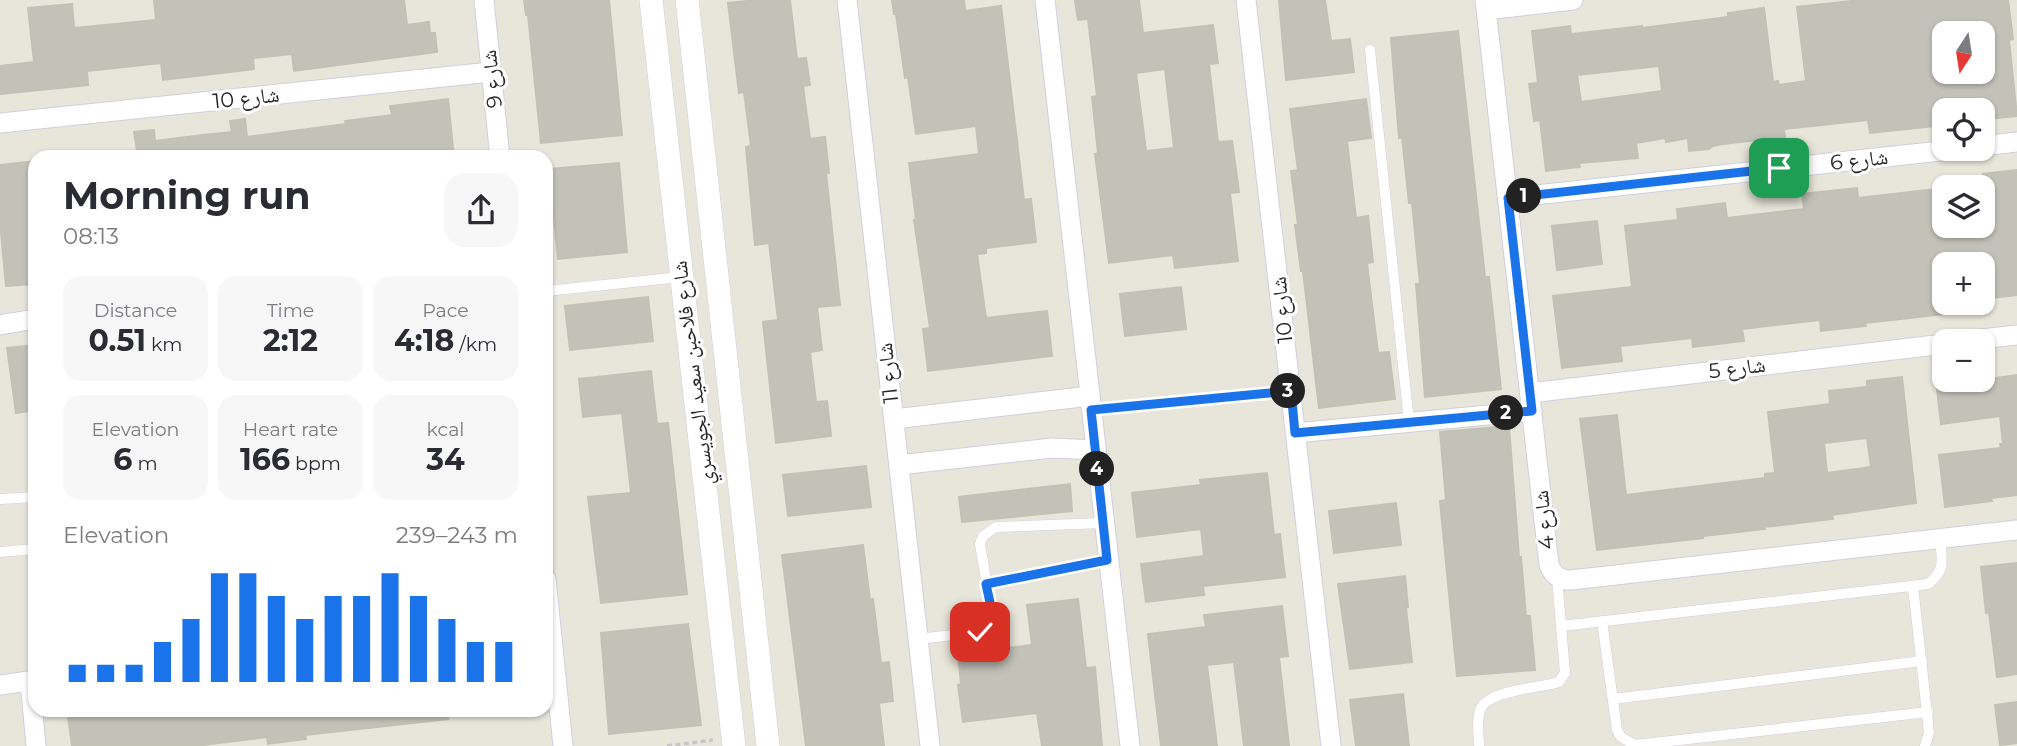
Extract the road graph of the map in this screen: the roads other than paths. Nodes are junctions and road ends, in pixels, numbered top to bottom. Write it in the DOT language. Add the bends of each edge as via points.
graph roads {
  1 [pos="484,0"];
  2 [pos="651,0"];
  3 [pos="687,0"];
  4 [pos="846,0"];
  5 [pos="1045,0"];
  6 [pos="1246,0"];
  7 [pos="1573,0"];
  8 [pos="1486,5"];
  9 [pos="1370,50"];
  10 [pos="491,72"];
  11 [pos="664,122"];
  12 [pos="700,122"];
  13 [pos="0,123"];
  14 [pos="2017,142"];
  15 [pos="1995,145"];
  16 [pos="499,150"];
  17 [pos="1932,152"];
  18 [pos="1508,198"];
  19 [pos="681,276"];
  20 [pos="553,290"];
  21 [pos="28,320"];
  22 [pos="0,324"];
  23 [pos="2017,335"];
  24 [pos="1995,337"];
  25 [pos="1932,346"];
  26 [pos="1291,391"];
  27 [pos="1531,402"];
  28 [pos="1091,403"];
  29 [pos="894,419"];
  30 [pos="1409,422"];
  31 [pos="1295,433"];
  32 [pos="1096,450"];
  33 [pos="899,465"];
  34 [pos="28,498"];
  35 [pos="0,499"];
  36 [pos="1103,523"];
  37 [pos="2017,530"];
  38 [pos="1940,539"];
  39 [pos="28,550"];
  40 [pos="0,552"];
  41 [pos="1107,560"];
  42 [pos="1557,577"];
  43 [pos="986,584"];
  44 [pos="1913,586"];
  45 [pos="1602,621"];
  46 [pos="1561,625"];
  47 [pos="918,639"];
  48 [pos="1922,661"];
  49 [pos="553,665"];
  50 [pos="28,682"];
  51 [pos="0,685"];
  52 [pos="1613,699"];
  53 [pos="1928,712"];
  54 [pos="34,717"];
  55 [pos="734,742"];
  56 [pos="1684,743"];
  57 [pos="36,746"];
  58 [pos="563,746"];
  59 [pos="768,746"];
  60 [pos="930,746"];
  61 [pos="1129,746"];
  62 [pos="1331,746"];
  63 [pos="1479,746"];
  64 [pos="1925,746"];
  1 -- 10 [label="street, شارع 9"];
  2 -- 11 [label="street, شارع فلاحبن سعيد الجويسري"];
  3 -- 12 [label="street, شارع فلاحبن سعيد الجويسري"];
  4 -- 29 [label="street, شارع 11"];
  5 -- 28 [label="street"];
  6 -- 26 [label="street, شارع 10"];
  7 -- 8 [label="street"];
  8 -- 18 [label="street, شارع 4"];
  9 -- 30 [label="lane"];
  10 -- 13 [label="street, شارع 10"];
  10 -- 16 [label="street, شارع 9"];
  11 -- 12 [label="street" via="686,131"];
  11 -- 19 [label="street, شارع فلاحبن سعيد الجويسري"];
  12 -- 59 [label="street, شارع فلاحبن سعيد الجويسري"];
  14 -- 15 [label="street"];
  17 -- 18 [label="street, شارع 6"];
  18 -- 27 [label="street, شارع 4"];
  19 -- 20 [label="lane"];
  19 -- 55 [label="street, شارع فلاحبن سعيد الجويسري"];
  21 -- 22 [label="street"];
  23 -- 24 [label="street"];
  25 -- 27 [label="street, شارع 5"];
  26 -- 28 [label="lane"];
  26 -- 31 [label="street, شارع 10"];
  27 -- 30 [label="street, شارع 5"];
  27 -- 42 [label="street, شارع 4" via="1549,565"];
  28 -- 29 [label="street"];
  28 -- 32 [label="street"];
  29 -- 33 [label="street, شارع 11"];
  30 -- 31 [label="street, شارع 5"];
  31 -- 62 [label="street, شارع 10"];
  32 -- 33 [label="street" via="1052,448"];
  32 -- 36 [label="street"];
  33 -- 47 [label="street, شارع 11"];
  34 -- 35 [label="lane"];
  36 -- 41 [label="street"];
  36 -- 43 [label="lane" via="989,530 980,544"];
  37 -- 38 [label="street, شارع 4"];
  38 -- 42 [label="street, شارع 4" via="1571,580"];
  38 -- 44 [label="lane" via="1943,564 1938,576 1928,584"];
  39 -- 40 [label="lane"];
  41 -- 43 [label="lane"];
  41 -- 61 [label="street"];
  42 -- 46 [label="lane"];
  43 -- 47 [label="lane" via="992,620 988,628"];
  44 -- 45 [label="lane"];
  44 -- 48 [label="lane"];
  45 -- 46 [label="lane"];
  45 -- 52 [label="lane"];
  46 -- 63 [label="lane" via="1565,673 1559,682 1486,700 1479,710"];
  47 -- 60 [label="street, شارع 11"];
  48 -- 52 [label="lane"];
  48 -- 53 [label="lane"];
  49 -- 58 [label="street"];
  50 -- 51 [label="street"];
  52 -- 56 [label="lane" via="1617,730 1627,742"];
  53 -- 56 [label="lane"];
  53 -- 64 [label="lane"];
  54 -- 57 [label="street"];
}
